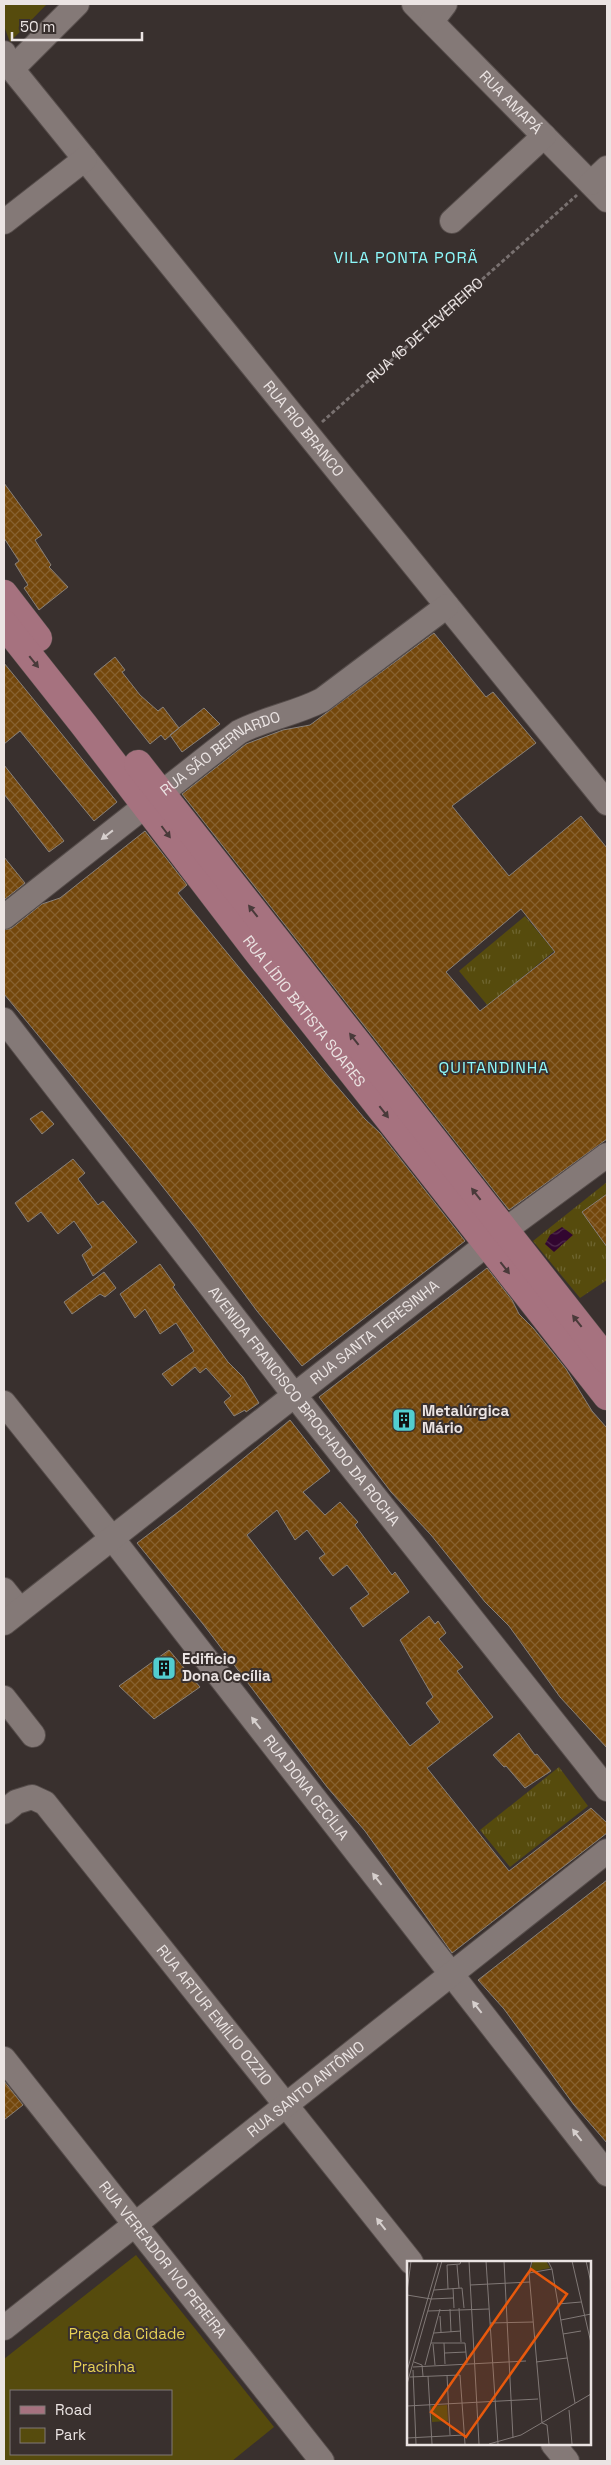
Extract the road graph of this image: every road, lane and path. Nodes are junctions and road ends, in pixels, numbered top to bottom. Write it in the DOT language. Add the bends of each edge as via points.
graph roads {
  1 [pos="77,4"];
  2 [pos="414,4"];
  3 [pos="438,12"];
  4 [pos="8,61"];
  5 [pos="544,136"];
  6 [pos="85,158"];
  7 [pos="599,175"];
  8 [pos="607,200"];
  9 [pos="4,222"];
  10 [pos="452,222"];
  11 [pos="308,434"];
  12 [pos="4,594"];
  13 [pos="447,606"];
  14 [pos="4,624"];
  15 [pos="153,799"];
  16 [pos="607,803"];
  17 [pos="4,917"];
  18 [pos="4,1020"];
  19 [pos="607,1155"];
  20 [pos="496,1237"];
  21 [pos="607,1360"];
  22 [pos="295,1396"];
  23 [pos="607,1396"];
  24 [pos="4,1403"];
  25 [pos="112,1538"];
  26 [pos="4,1590"];
  27 [pos="12,1616"];
  28 [pos="4,1698"];
  29 [pos="33,1736"];
  30 [pos="607,1789"];
  31 [pos="4,1812"];
  32 [pos="607,1851"];
  33 [pos="451,1975"];
  34 [pos="4,2058"];
  35 [pos="286,2104"];
  36 [pos="607,2174"];
  37 [pos="135,2224"];
  38 [pos="410,2261"];
  39 [pos="4,2328"];
  40 [pos="322,2461"];
  1 -- 4 [label="street"];
  2 -- 3 [label="street, RUA AMAPÁ"];
  3 -- 5 [label="street, RUA AMAPÁ"];
  4 -- 6 [label="street, RUA RIO BRANCO"];
  5 -- 7 [label="street, RUA AMAPÁ"];
  5 -- 10 [label="street"];
  6 -- 9 [label="street"];
  6 -- 11 [label="street, RUA RIO BRANCO"];
  7 -- 8 [label="street, RUA AMAPÁ"];
  7 -- 11 [label="path, RUA 16 DE FEVEREIRO"];
  11 -- 13 [label="street, RUA RIO BRANCO"];
  12 -- 15 [label="main road, RUA LÍDIO BATISTA SOARES"];
  13 -- 15 [label="street, RUA SÃO BERNARDO" via="322,700 239,732"];
  13 -- 16 [label="street, RUA RIO BRANCO"];
  14 -- 15 [label="main road, RUA LÍDIO BATISTA SOARES, one-way"];
  15 -- 17 [label="street, RUA SÃO BERNARDO, one-way"];
  15 -- 20 [label="main road, RUA LÍDIO BATISTA SOARES"];
  18 -- 22 [label="street, AVENIDA FRANCISCO BROCHADO DA ROCHA"];
  19 -- 20 [label="street, RUA SANTA TERESINHA"];
  21 -- 20 [label="main road, RUA LÍDIO BATISTA SOARES, one-way"];
  20 -- 22 [label="street, RUA SANTA TERESINHA"];
  20 -- 23 [label="main road, RUA LÍDIO BATISTA SOARES, one-way"];
  22 -- 25 [label="street, RUA SANTA TERESINHA"];
  22 -- 30 [label="street, AVENIDA FRANCISCO BROCHADO DA ROCHA"];
  24 -- 25 [label="street, RUA DONA CECÍLIA"];
  25 -- 27 [label="street, RUA SANTA TERESINHA"];
  33 -- 25 [label="street, RUA DONA CECÍLIA, one-way"];
  26 -- 27 [label="street"];
  28 -- 29 [label="street"];
  31 -- 35 [label="street, RUA ARTUR EMÍLIO OZZIO" via="16,1802 32,1796 45,1803"];
  32 -- 33 [label="street, RUA SANTO ANTÔNIO"];
  33 -- 35 [label="street, RUA SANTO ANTÔNIO"];
  36 -- 33 [label="street, RUA DONA CECÍLIA, one-way"];
  34 -- 37 [label="street, RUA VEREADOR IVO PEREIRA"];
  35 -- 37 [label="street, RUA SANTO ANTÔNIO"];
  38 -- 35 [label="street, RUA ARTUR EMÍLIO OZZIO, one-way"];
  37 -- 39 [label="street, RUA SANTO ANTÔNIO"];
  37 -- 40 [label="street, RUA VEREADOR IVO PEREIRA"];
}
